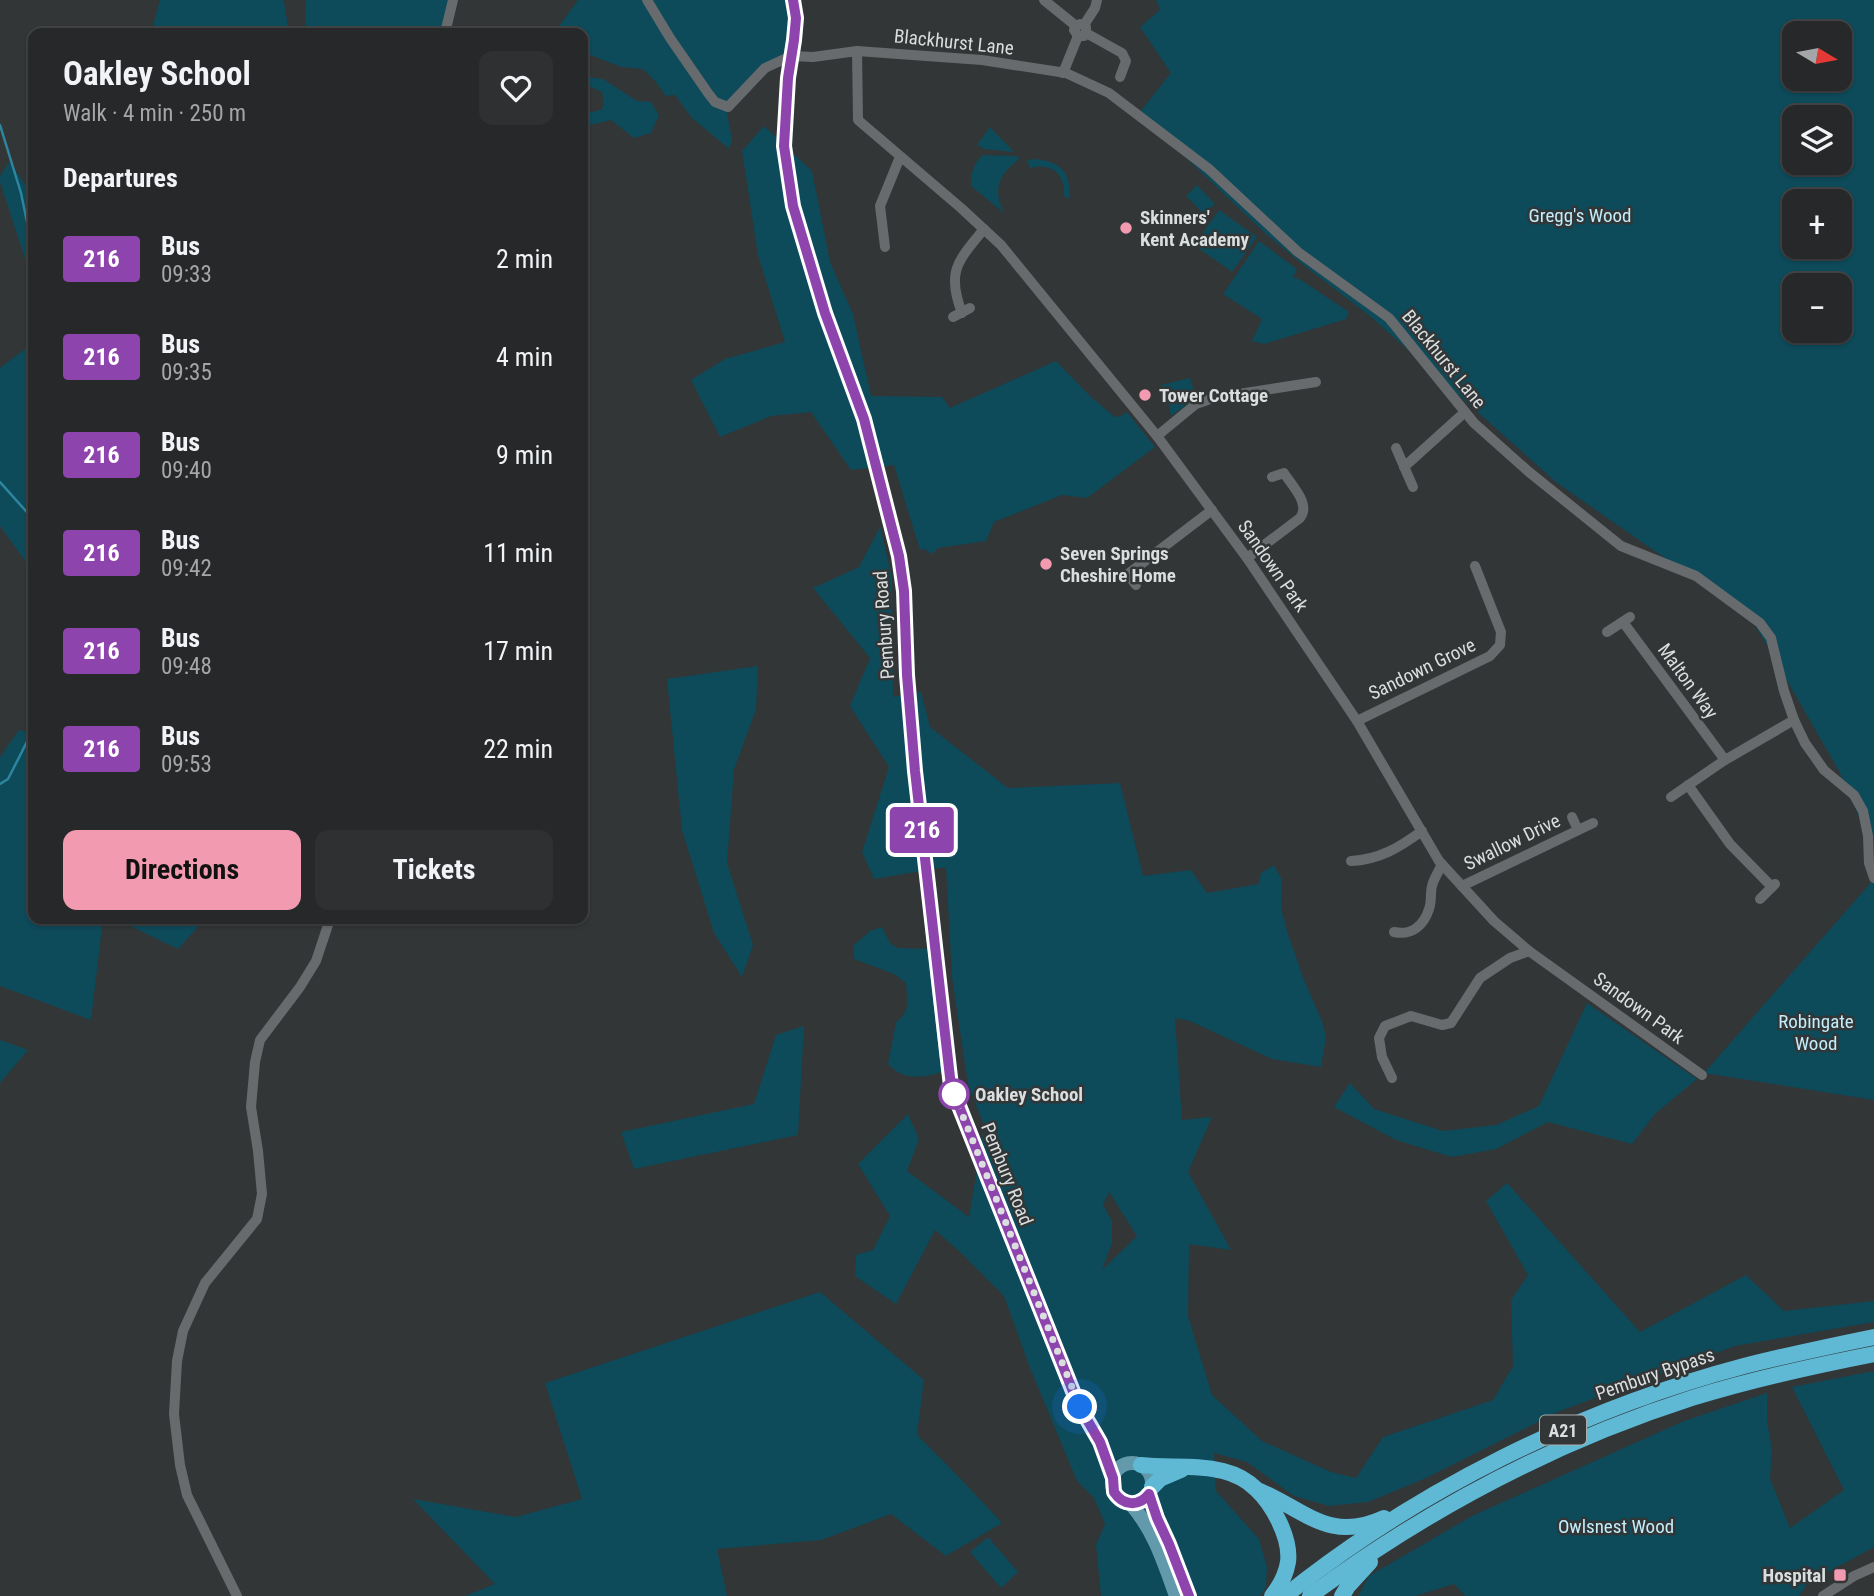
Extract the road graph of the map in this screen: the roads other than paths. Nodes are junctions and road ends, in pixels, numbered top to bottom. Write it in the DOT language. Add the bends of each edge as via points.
graph roads {
  1 [pos="453,0"];
  2 [pos="647,0"];
  3 [pos="793,0"];
  4 [pos="1044,0"];
  5 [pos="1097,0"];
  6 [pos="446,28"];
  7 [pos="1081,30"];
  8 [pos="857,51"];
  9 [pos="791,56"];
  10 [pos="1063,73"];
  11 [pos="1120,77"];
  12 [pos="900,157"];
  13 [pos="984,229"];
  14 [pos="885,247"];
  15 [pos="962,312"];
  16 [pos="1316,382"];
  17 [pos="1465,412"];
  18 [pos="1157,436"];
  19 [pos="1396,447"];
  20 [pos="1404,467"];
  21 [pos="1272,477"];
  22 [pos="1413,487"];
  23 [pos="1212,510"];
  24 [pos="1248,558"];
  25 [pos="1475,566"];
  26 [pos="1136,585"];
  27 [pos="1607,632"];
  28 [pos="1794,720"];
  29 [pos="1357,721"];
  30 [pos="1725,760"];
  31 [pos="1688,785"];
  32 [pos="1671,797"];
  33 [pos="1572,817"];
  34 [pos="1593,823"];
  35 [pos="1578,830"];
  36 [pos="1422,831"];
  37 [pos="1351,861"];
  38 [pos="1442,864"];
  39 [pos="1874,878"];
  40 [pos="1462,886"];
  41 [pos="1760,900"];
  42 [pos="328,924"];
  43 [pos="1394,932"];
  44 [pos="1529,951"];
  45 [pos="1702,1075"];
  46 [pos="1392,1078"];
  47 [pos="1874,1337"];
  48 [pos="1874,1354"];
  49 [pos="1100,1442"];
  50 [pos="1135,1464"];
  51 [pos="1190,1467"];
  52 [pos="1113,1478"];
  53 [pos="1151,1490"];
  54 [pos="1257,1490"];
  55 [pos="1130,1503"];
  56 [pos="1409,1510"];
  57 [pos="1391,1540"];
  58 [pos="1874,1567"];
  59 [pos="237,1596"];
  60 [pos="1177,1596"];
  61 [pos="1189,1596"];
  62 [pos="1272,1596"];
  63 [pos="1285,1596"];
  64 [pos="1310,1596"];
  65 [pos="1342,1596"];
  66 [pos="1823,1596"];
  1 -- 6 [label="street"];
  2 -- 9 [label="street" via="708,93 724,107 765,68"];
  3 -- 9 [label="main road, Pembury Road" via="796,18"];
  4 -- 7 [label="street"];
  5 -- 7 [label="street"];
  7 -- 10 [label="street"];
  7 -- 11 [label="street" via="1122,53 1126,61"];
  8 -- 9 [label="street, Blackhurst Lane"];
  8 -- 10 [label="street, Blackhurst Lane"];
  8 -- 12 [label="street, Sandown Park" via="858,120"];
  9 -- 49 [label="main road, Pembury Road" via="784,146 793,206 864,419 899,556 915,771 951,1086 1078,1404"];
  10 -- 17 [label="street, Blackhurst Lane" via="1109,93 1209,169 1298,251 1389,318"];
  12 -- 13 [label="street, Sandown Park"];
  12 -- 14 [label="street" via="880,206"];
  13 -- 15 [label="street" via="956,270 956,296"];
  13 -- 18 [label="street, Sandown Park"];
  16 -- 18 [label="street" via="1213,398 1196,404"];
  17 -- 20 [label="street"];
  17 -- 28 [label="street, Blackhurst Lane" via="1528,472 1621,546 1696,576 1760,623 1771,638"];
  18 -- 23 [label="street, Sandown Park"];
  19 -- 20 [label="street"];
  20 -- 22 [label="street"];
  21 -- 24 [label="street" via="1288,468 1304,513"];
  23 -- 24 [label="street, Sandown Park"];
  23 -- 26 [label="street" via="1124,570"];
  24 -- 29 [label="street, Sandown Park"];
  25 -- 29 [label="street, Sandown Grove" via="1502,632 1500,645 1490,656"];
  27 -- 30 [label="street, Malton Way" via="1626,620"];
  28 -- 30 [label="street"];
  28 -- 39 [label="street, Blackhurst Lane" via="1805,744 1824,769 1854,795 1863,811"];
  29 -- 36 [label="street, Sandown Park"];
  30 -- 31 [label="street"];
  31 -- 32 [label="street"];
  31 -- 41 [label="street" via="1730,844 1774,885"];
  33 -- 35 [label="street, Swallow Drive"];
  34 -- 35 [label="street, Swallow Drive"];
  35 -- 40 [label="street, Swallow Drive"];
  36 -- 37 [label="street" via="1388,854"];
  36 -- 38 [label="street, Sandown Park"];
  38 -- 40 [label="street, Sandown Park"];
  38 -- 43 [label="street" via="1424,921 1415,930"];
  40 -- 44 [label="street, Sandown Park"];
  42 -- 59 [label="street" via="316,961 260,1040 251,1107 262,1194 257,1219 205,1283 183,1331 177,1361 174,1414 187,1495"];
  44 -- 45 [label="street, Sandown Park"];
  44 -- 46 [label="street" via="1480,978 1451,1023 1410,1016 1385,1026 1379,1038"];
  47 -- 56 [label="highway, Pembury Bypass / A21" via="1743,1366 1628,1403 1521,1449"];
  48 -- 57 [label="highway, Pembury Bypass / A21" via="1746,1382 1631,1419 1480,1488"];
  49 -- 50 [label="main road, Pembury Road"];
  49 -- 52 [label="main road, Pembury Road"];
  50 -- 51 [label="highway, A21"];
  50 -- 52 [label="main road" via="1119,1469"];
  50 -- 53 [label="main road" via="1150,1475"];
  51 -- 53 [label="highway" via="1160,1479"];
  51 -- 54 [label="highway, A21" via="1227,1472"];
  52 -- 55 [label="main road" via="1114,1492"];
  53 -- 55 [label="main road" via="1141,1501"];
  53 -- 61 [label="main road" via="1157,1518"];
  54 -- 56 [label="highway, A21" via="1336,1527 1359,1527"];
  54 -- 62 [label="highway, A21" via="1279,1523 1288,1551 1284,1575"];
  55 -- 60 [label="main road" via="1149,1528"];
  56 -- 63 [label="highway, Pembury Bypass / A21"];
  57 -- 64 [label="highway, Pembury Bypass / A21"];
  57 -- 65 [label="highway, A21"];
  58 -- 66 [label="street"];
}
